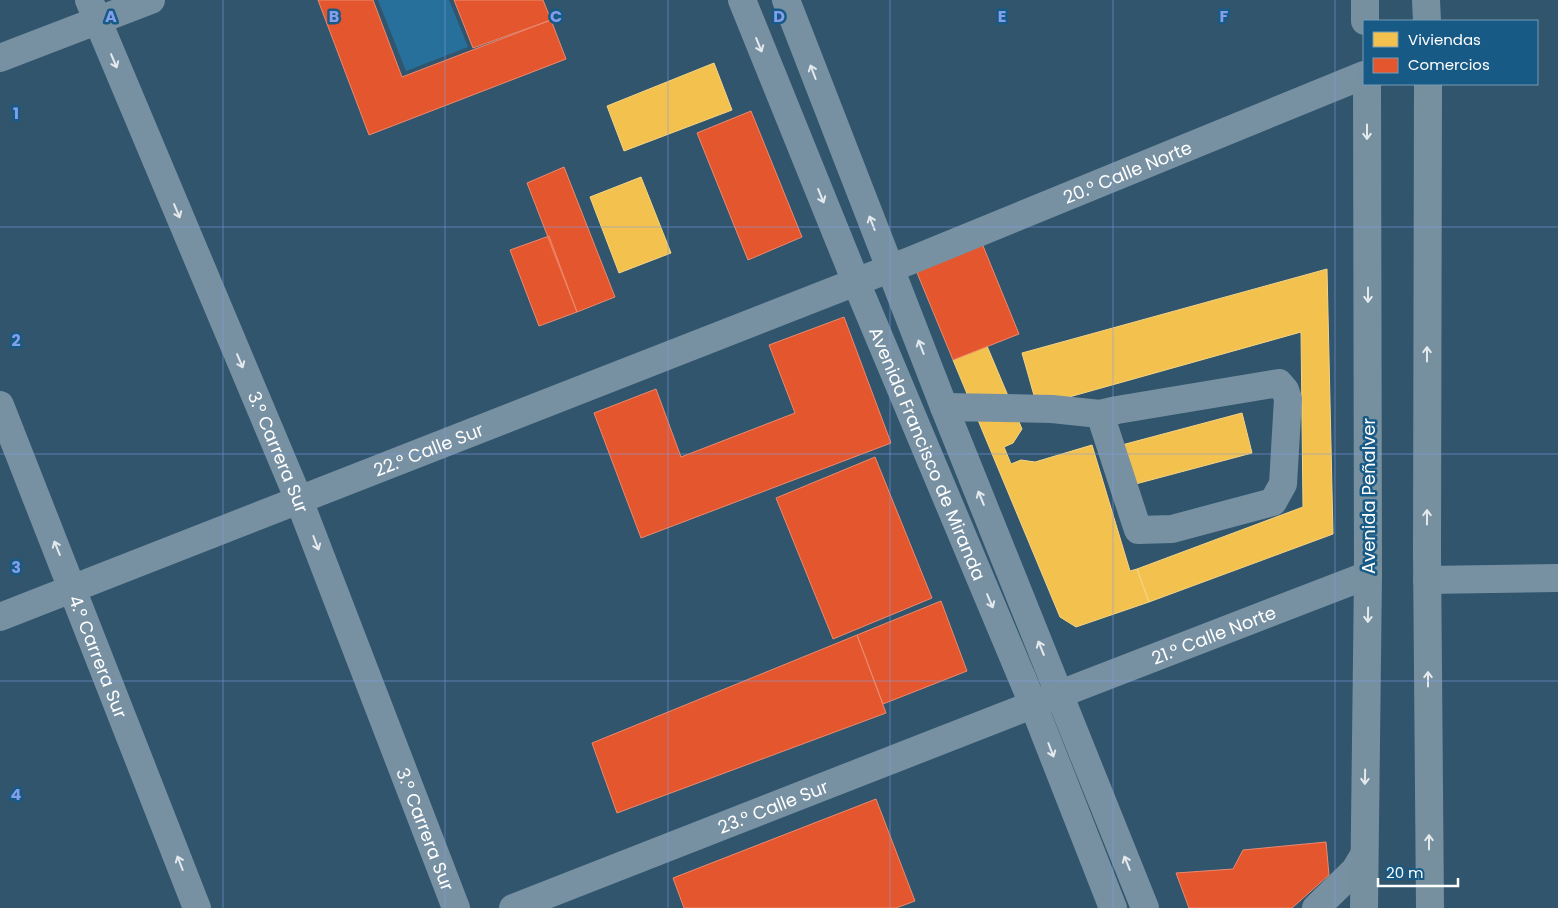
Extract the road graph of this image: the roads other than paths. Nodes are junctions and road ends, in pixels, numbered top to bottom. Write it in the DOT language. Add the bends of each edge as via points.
graph roads {
  1 [pos="151,0"];
  2 [pos="742,0"];
  3 [pos="786,0"];
  4 [pos="1365,0"];
  5 [pos="1426,0"];
  6 [pos="93,11"];
  7 [pos="1366,20"];
  8 [pos="1427,20"];
  9 [pos="0,58"];
  10 [pos="1363,75"];
  11 [pos="1367,85"];
  12 [pos="1428,85"];
  13 [pos="890,268"];
  14 [pos="856,282"];
  15 [pos="0,405"];
  16 [pos="944,407"];
  17 [pos="1100,414"];
  18 [pos="299,500"];
  19 [pos="1368,575"];
  20 [pos="1558,578"];
  21 [pos="1427,580"];
  22 [pos="73,589"];
  23 [pos="0,617"];
  24 [pos="1060,694"];
  25 [pos="1033,704"];
  26 [pos="1364,855"];
  27 [pos="197,908"];
  28 [pos="456,908"];
  29 [pos="513,908"];
  30 [pos="1113,908"];
  31 [pos="1145,908"];
  32 [pos="1316,908"];
  33 [pos="1364,908"];
  34 [pos="1430,908"];
  1 -- 6 [label="street"];
  2 -- 14 [label="street, Avenida Francisco de Miranda, one-way"];
  13 -- 3 [label="street, Avenida Francisco de Miranda, one-way"];
  4 -- 7 [label="main road"];
  5 -- 8 [label="main road"];
  6 -- 9 [label="street"];
  6 -- 18 [label="street, 3.° Carrera Sur, one-way"];
  10 -- 13 [label="street, 20.° Calle Norte"];
  11 -- 19 [label="main road, Avenida Peñalver, one-way"];
  21 -- 12 [label="main road, one-way"];
  13 -- 14 [label="street, 20.° Calle Norte"];
  16 -- 13 [label="street, Avenida Francisco de Miranda, one-way"];
  14 -- 18 [label="street, 22.° Calle Sur"];
  14 -- 25 [label="street, Avenida Francisco de Miranda, one-way"];
  22 -- 15 [label="street, 4.° Carrera Sur, one-way"];
  16 -- 17 [label="street" via="1052,409"];
  24 -- 16 [label="street, Avenida Francisco de Miranda, one-way"];
  17 -- 17 [label="street" via="1138,530 1172,529 1273,502 1283,484 1288,399 1286,390 1279,383"];
  18 -- 22 [label="street, 22.° Calle Sur"];
  18 -- 28 [label="street, 3.° Carrera Sur, one-way"];
  19 -- 24 [label="street, 21.° Calle Norte"];
  19 -- 26 [label="main road, Avenida Peñalver, one-way"];
  20 -- 21 [label="street"];
  34 -- 21 [label="main road, one-way"];
  22 -- 23 [label="street, 22.° Calle Sur"];
  27 -- 22 [label="street, 4.° Carrera Sur, one-way"];
  24 -- 25 [label="street, 21.° Calle Norte"];
  31 -- 24 [label="street, Avenida Francisco de Miranda, one-way"];
  25 -- 29 [label="street, 23.° Calle Sur"];
  25 -- 30 [label="street, Avenida Francisco de Miranda, one-way"];
  26 -- 32 [label="street" via="1355,870"];
  26 -- 33 [label="main road, Avenida Peñalver"];
}
